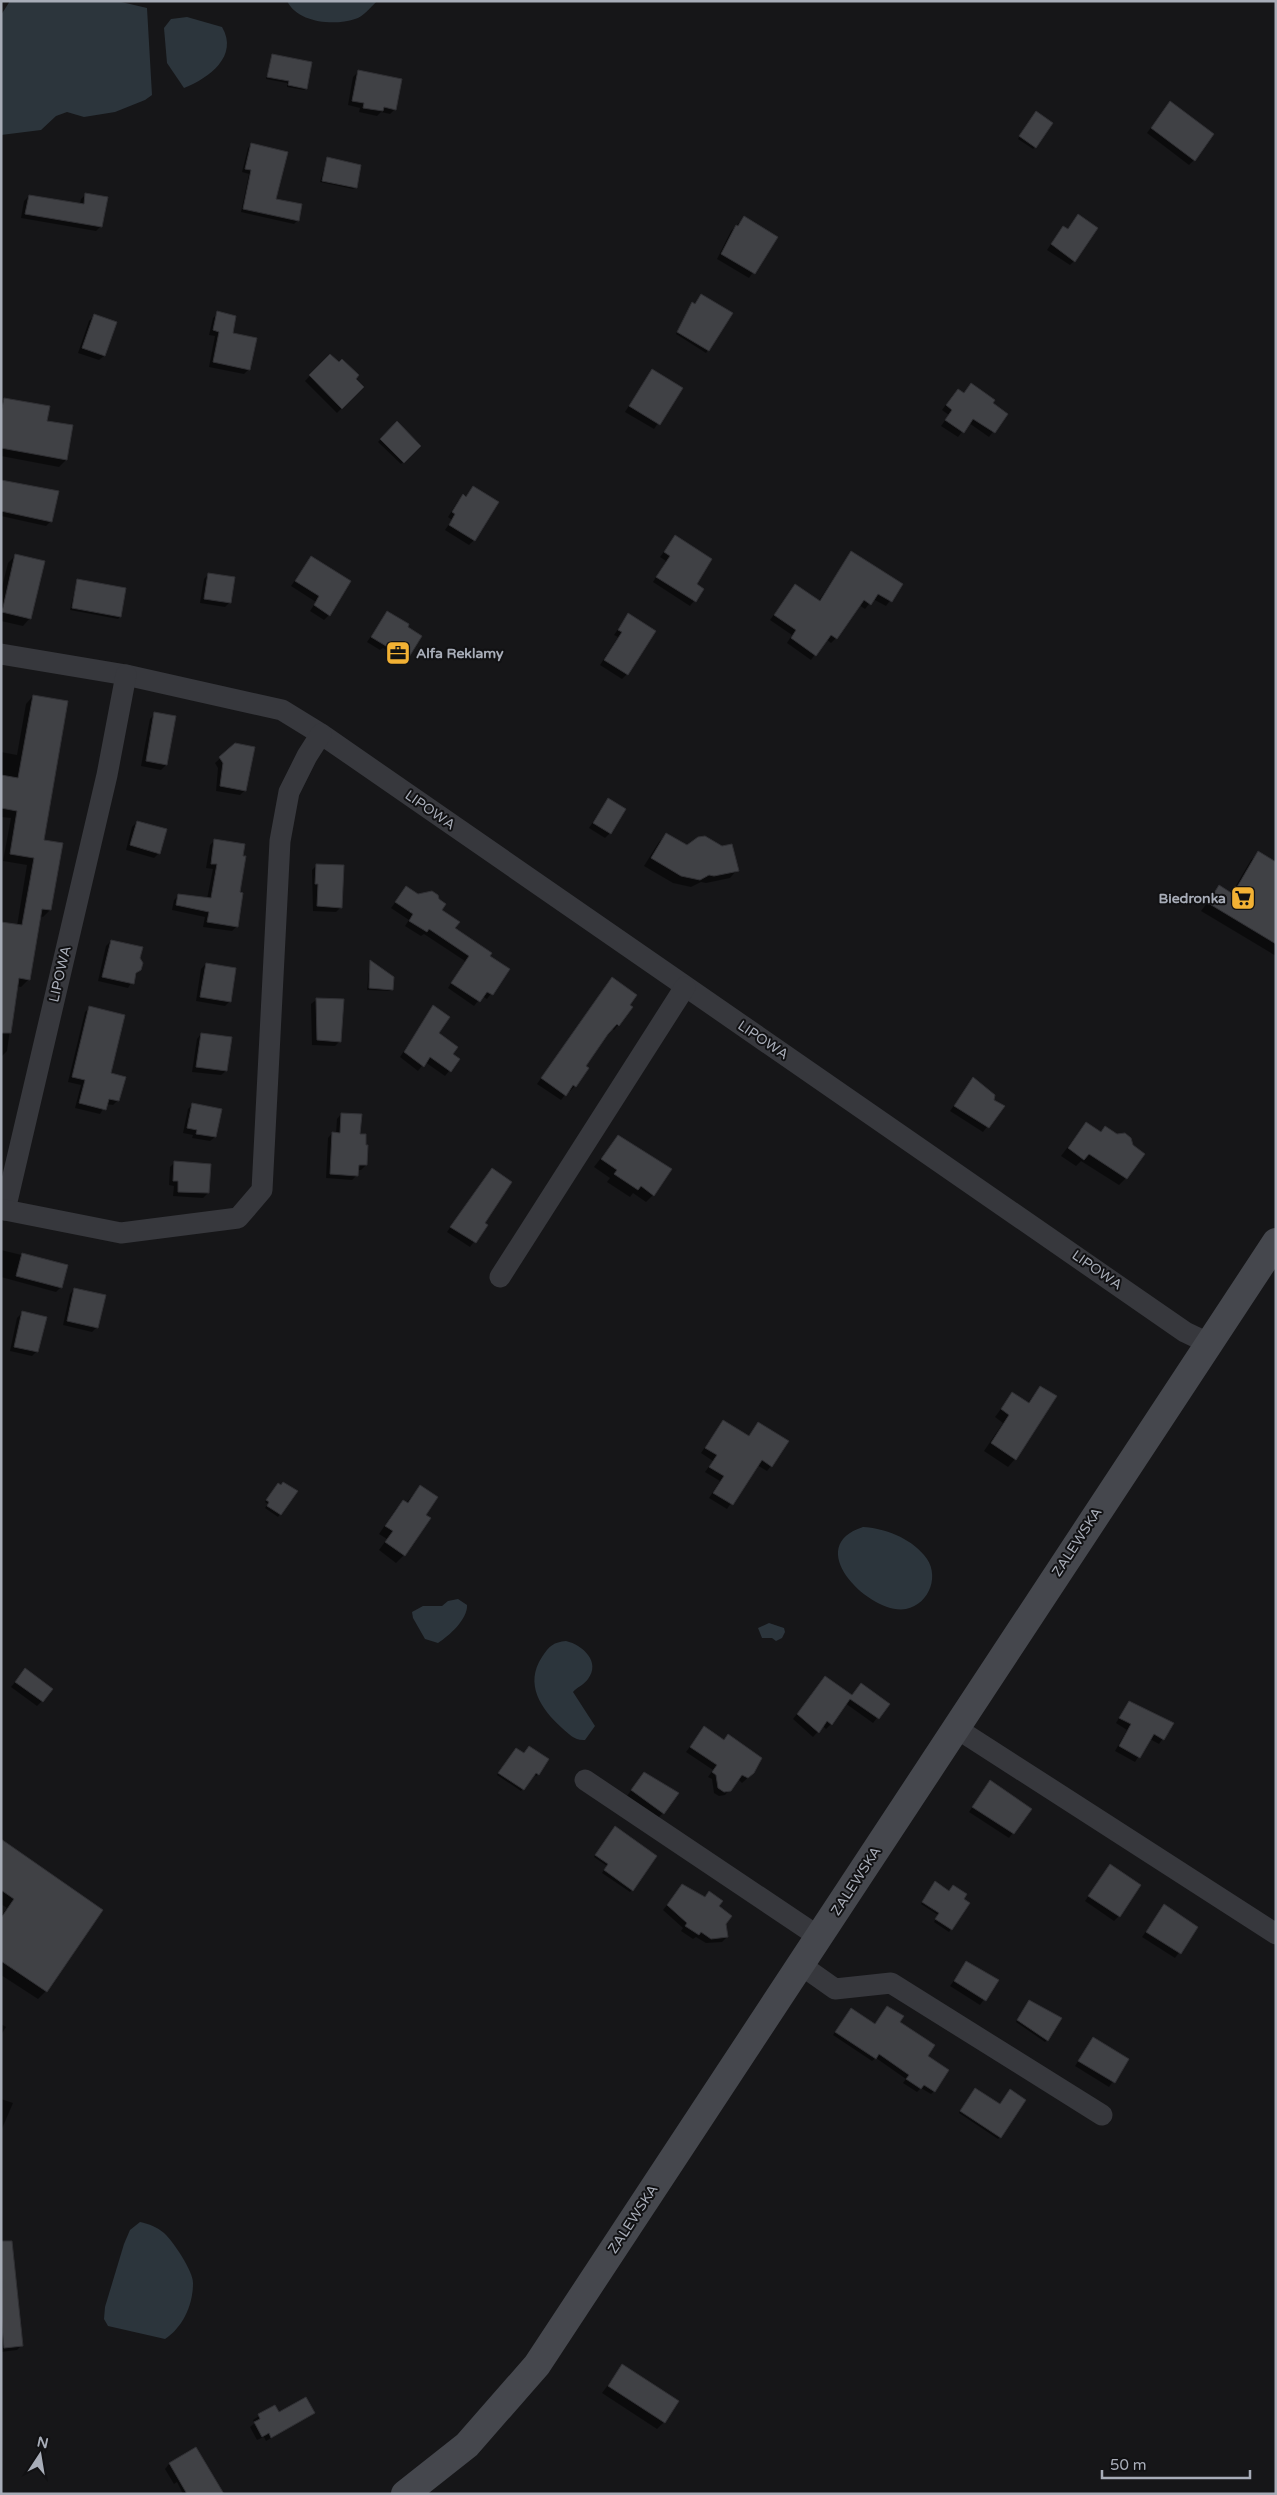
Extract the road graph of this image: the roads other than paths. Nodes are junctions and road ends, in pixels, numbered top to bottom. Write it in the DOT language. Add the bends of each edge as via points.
graph roads {
  1 [pos="1,654"];
  2 [pos="126,675"];
  3 [pos="321,734"];
  4 [pos="685,987"];
  5 [pos="3,1209"];
  6 [pos="1276,1242"];
  7 [pos="500,1277"];
  8 [pos="1208,1343"];
  9 [pos="956,1728"];
  10 [pos="585,1780"];
  11 [pos="1276,1934"];
  12 [pos="819,1937"];
  13 [pos="801,1965"];
  14 [pos="1102,2115"];
  15 [pos="405,2494"];
  1 -- 2 [label="street"];
  2 -- 3 [label="street, LIPOWA" via="282,710"];
  2 -- 5 [label="street, LIPOWA" via="107,775"];
  3 -- 4 [label="street, LIPOWA"];
  3 -- 5 [label="street, LIPOWA" via="289,792 280,841 262,1190 238,1218 121,1233"];
  4 -- 7 [label="street"];
  4 -- 8 [label="street, LIPOWA" via="1184,1332"];
  6 -- 8 [label="street, ZALEWSKA"];
  8 -- 9 [label="street, ZALEWSKA"];
  9 -- 11 [label="street"];
  9 -- 12 [label="street, ZALEWSKA"];
  10 -- 12 [label="street"];
  12 -- 13 [label="street, ZALEWSKA"];
  13 -- 14 [label="street" via="835,1989 890,1983"];
  13 -- 15 [label="street, ZALEWSKA" via="537,2365 467,2445"];
}
